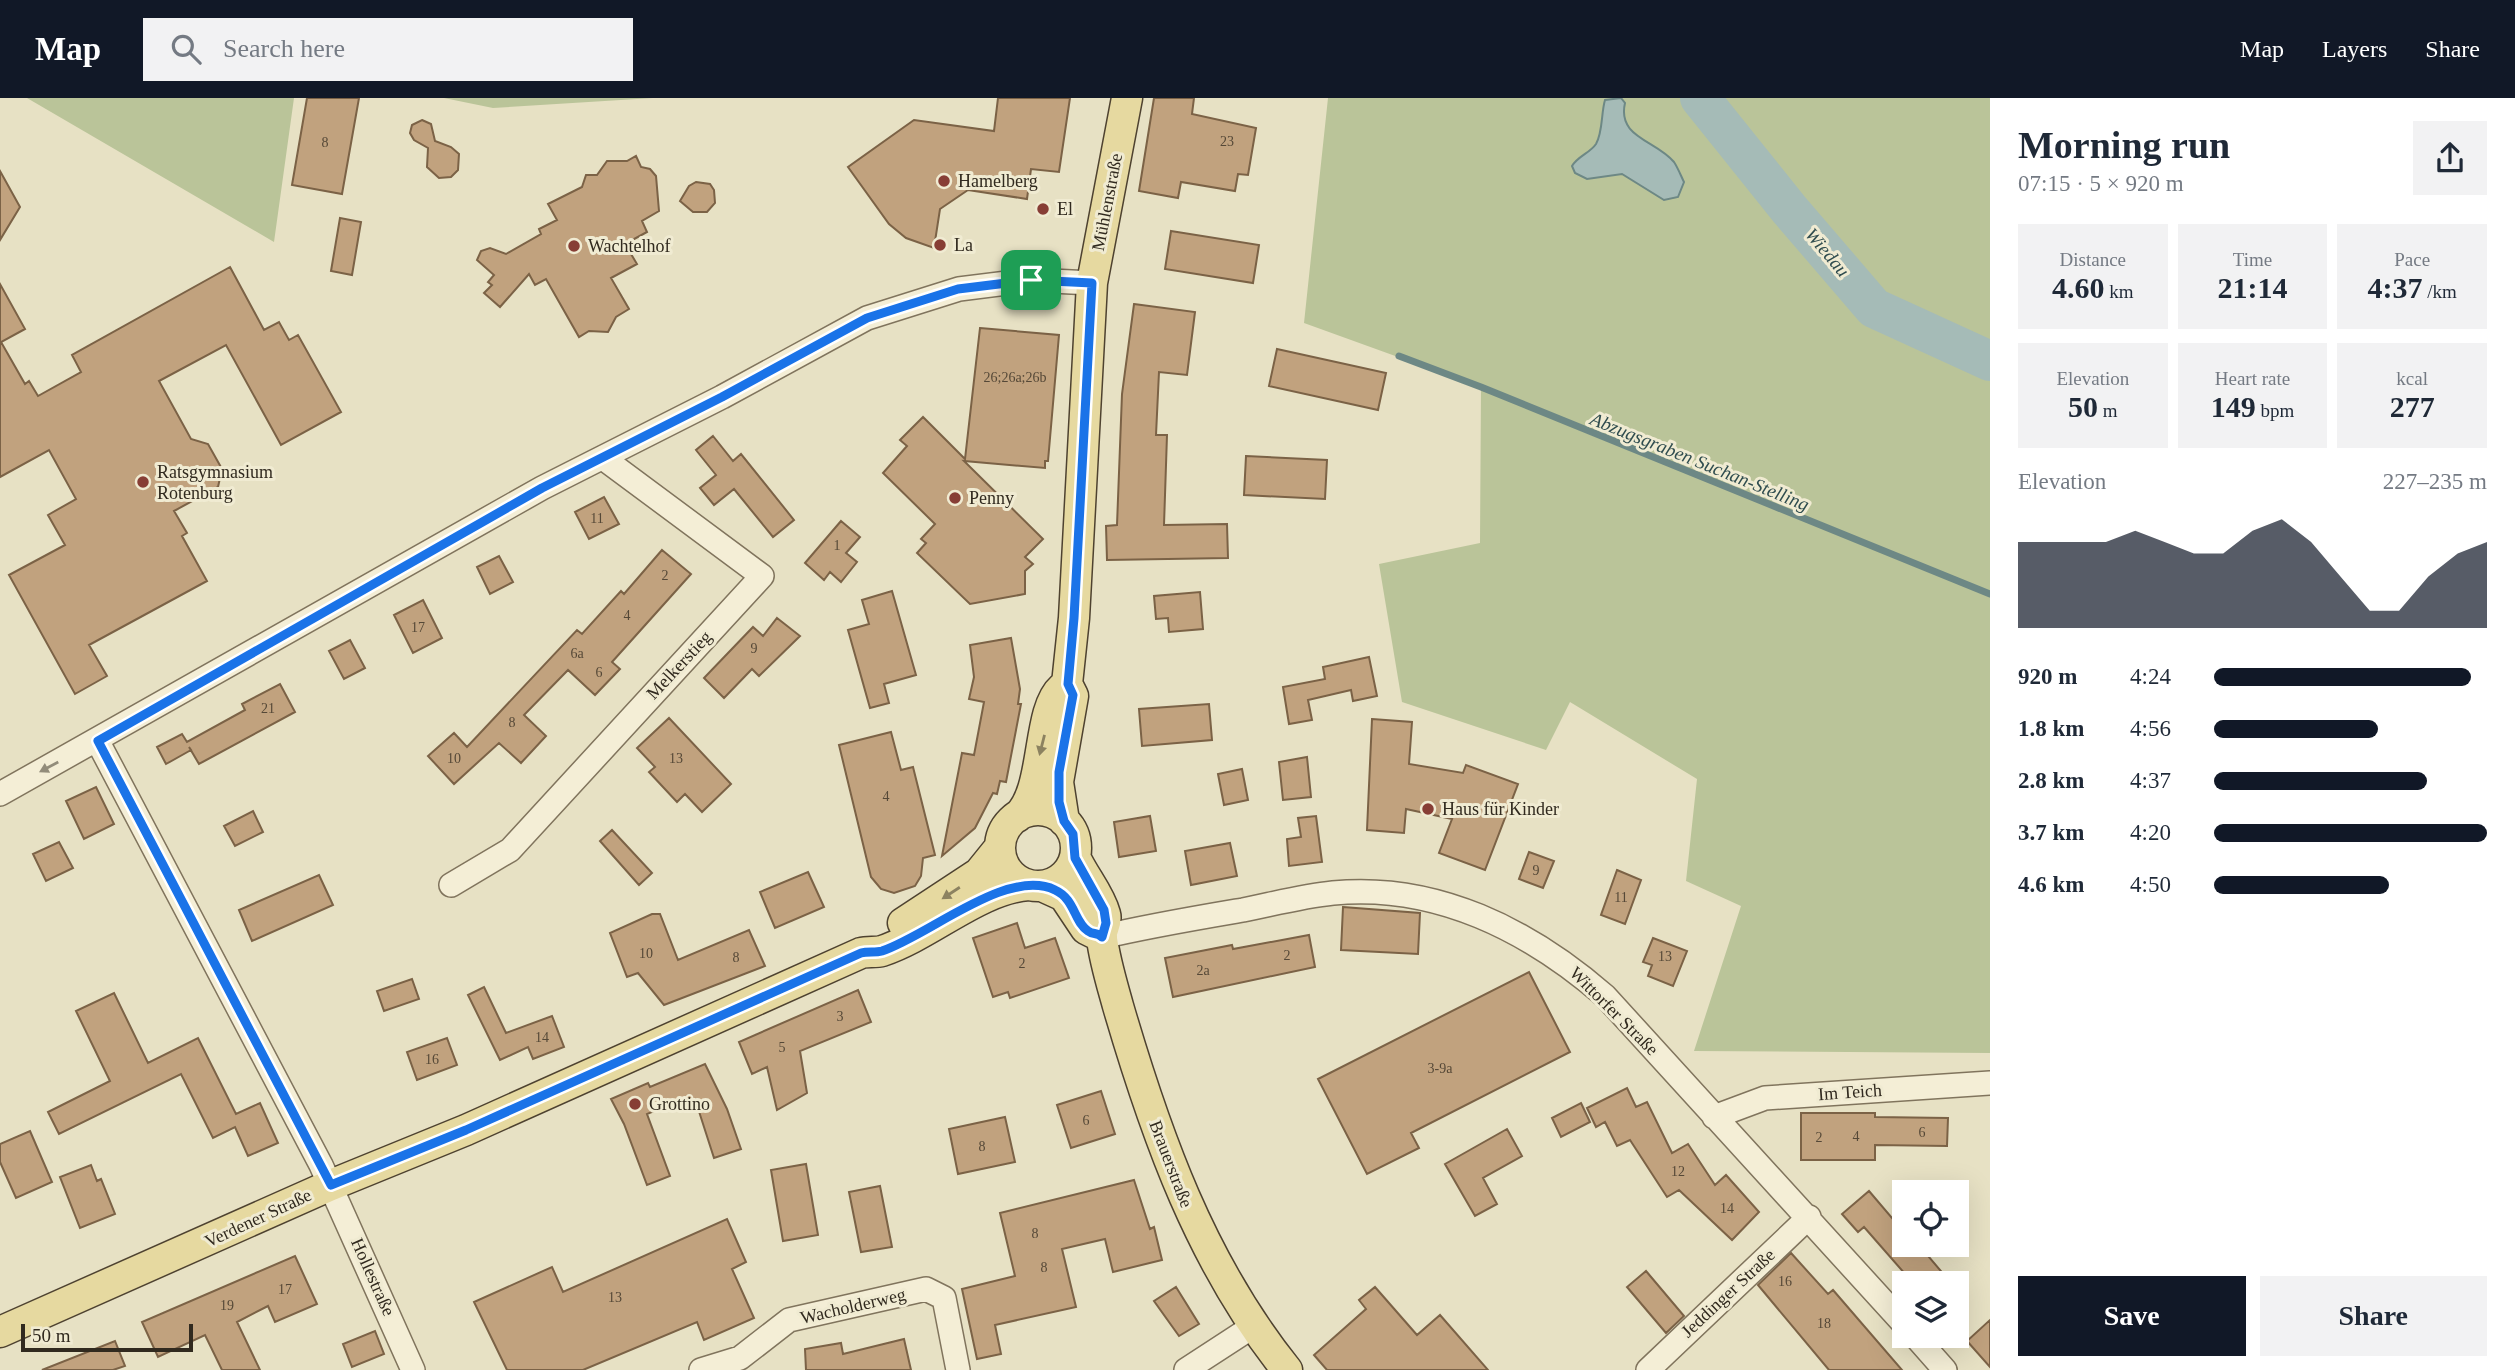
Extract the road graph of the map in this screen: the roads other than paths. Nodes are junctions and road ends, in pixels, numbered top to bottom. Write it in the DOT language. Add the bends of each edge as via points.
graph roads {
  1 [pos="1127,98"];
  2 [pos="1092,283"];
  3 [pos="603,458"];
  4 [pos="1068,684"];
  5 [pos="98,741"];
  6 [pos="0,794"];
  7 [pos="1017,817"];
  8 [pos="1064,821"];
  9 [pos="1000,847"];
  10 [pos="1075,858"];
  11 [pos="451,885"];
  12 [pos="1035,886"];
  13 [pos="1102,937"];
  14 [pos="861,953"];
  15 [pos="1990,1083"];
  16 [pos="1714,1117"];
  17 [pos="331,1185"];
  18 [pos="1809,1217"];
  19 [pos="1892,1310"];
  20 [pos="1252,1327"];
  21 [pos="0,1332"];
  22 [pos="1926,1348"];
  23 [pos="413,1370"];
  24 [pos="701,1370"];
  25 [pos="958,1370"];
  26 [pos="1186,1370"];
  27 [pos="1287,1370"];
  28 [pos="1648,1370"];
  29 [pos="1945,1370"];
  1 -- 2 [label="main road, Mühlenstraße"];
  2 -- 3 [label="street" via="1031,280 958,289 867,318"];
  2 -- 4 [label="main road, Mühlenstraße"];
  3 -- 5 [label="street" via="542,488"];
  3 -- 11 [label="street, Melkerstieg" via="762,576 510,850"];
  4 -- 7 [label="main road, Mühlenstraße, one-way" via="1059,691 1032,794"];
  4 -- 8 [label="main road, Mühlenstraße" via="1073,695 1058,782"];
  5 -- 6 [label="street, one-way"];
  5 -- 17 [label="street, Hollestraße"];
  7 -- 8 [label="main road" via="1043,811"];
  7 -- 9 [label="main road" via="1006,828"];
  8 -- 10 [label="main road" via="1073,834"];
  9 -- 12 [label="main road" via="1008,871"];
  9 -- 14 [label="main road, Verdener Straße, one-way" via="979,873 875,938"];
  10 -- 12 [label="main road" via="1063,877"];
  10 -- 13 [label="main road, Brauerstraße" via="1104,910"];
  12 -- 13 [label="main road" via="1065,896 1086,929"];
  12 -- 14 [label="main road, Verdener Straße" via="1002,889 902,942 882,951"];
  13 -- 16 [label="street, Wittorfer Straße" via="1333,893 1381,892 1459,908 1528,938 1566,962 1605,996"];
  13 -- 20 [label="main road, Brauerstraße" via="1107,968 1156,1128 1190,1215"];
  14 -- 17 [label="main road, Verdener Straße" via="466,1130"];
  15 -- 16 [label="street, Im Teich" via="1765,1098"];
  16 -- 18 [label="street, Wittorfer Straße"];
  17 -- 21 [label="main road, Verdener Straße"];
  17 -- 23 [label="street, Hollestraße"];
  18 -- 19 [label="street, Wittorfer Straße"];
  18 -- 28 [label="street, Jeddinger Straße"];
  20 -- 26 [label="street"];
  20 -- 27 [label="main road, Brauerstraße"];
  22 -- 29 [label="street"];
  24 -- 25 [label="street, Wacholderweg" via="740,1358 789,1320 926,1289 944,1298"];
}
